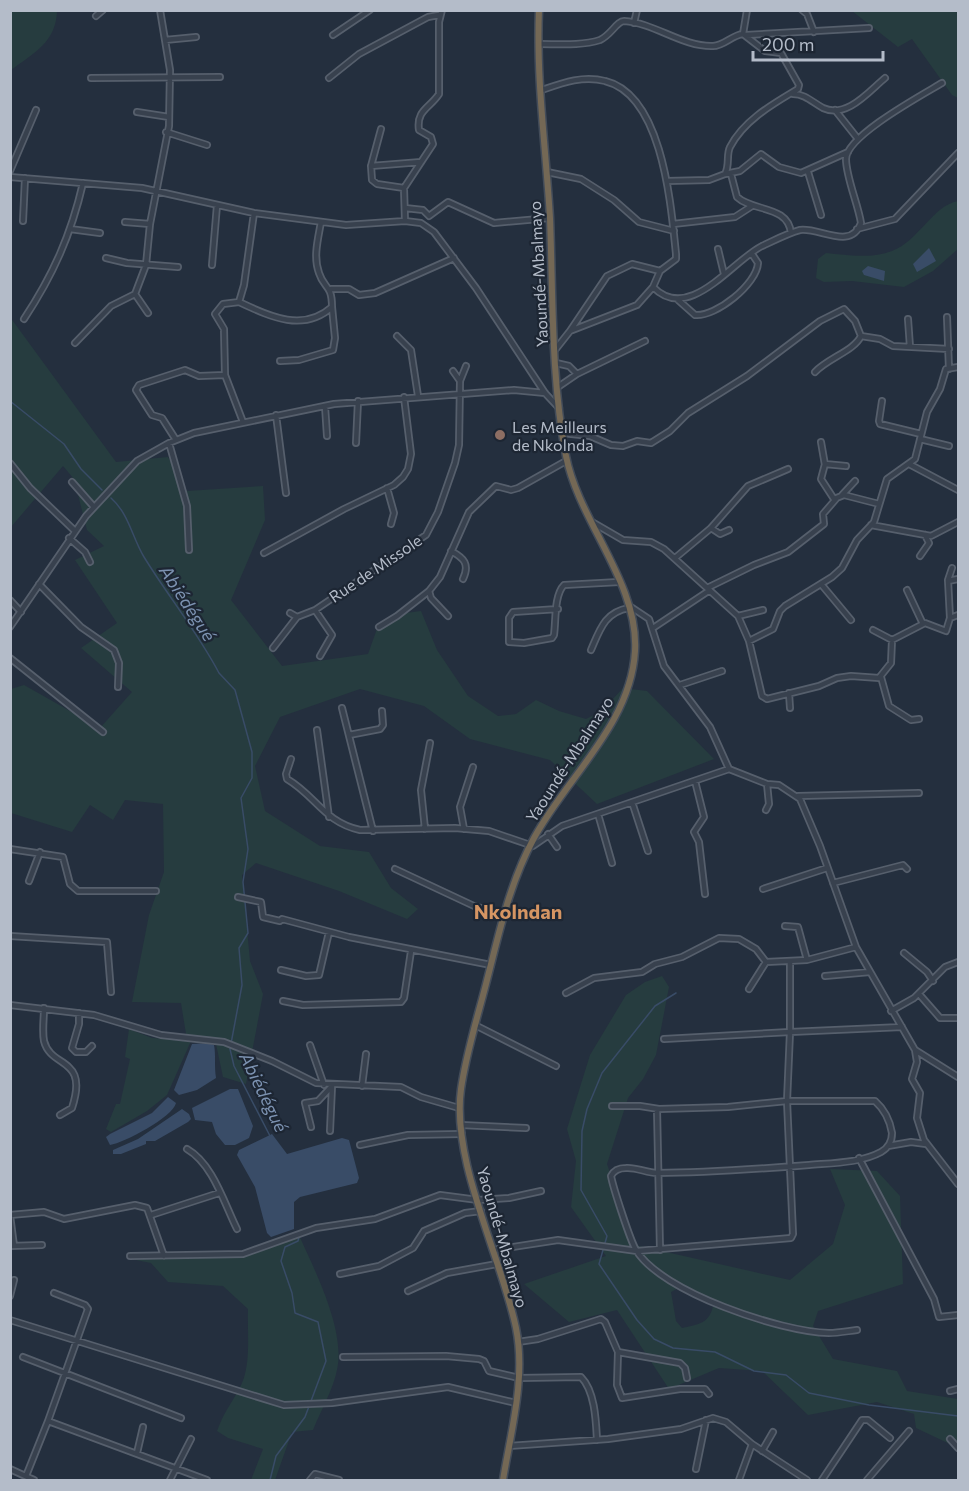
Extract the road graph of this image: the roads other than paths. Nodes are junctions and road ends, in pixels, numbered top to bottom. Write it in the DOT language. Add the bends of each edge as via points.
graph roads {
  1 [pos="103,10"];
  2 [pos="160,10"];
  3 [pos="370,10"];
  4 [pos="539,10"];
  5 [pos="637,10"];
  6 [pos="747,10"];
  7 [pos="802,10"];
  8 [pos="441,13"];
  9 [pos="96,16"];
  10 [pos="634,23"];
  11 [pos="869,27"];
  12 [pos="814,32"];
  13 [pos="744,34"];
  14 [pos="333,35"];
  15 [pos="196,37"];
  16 [pos="165,40"];
  17 [pos="539,44"];
  18 [pos="171,77"];
  19 [pos="220,77"];
  20 [pos="91,78"];
  21 [pos="329,78"];
  22 [pos="885,78"];
  23 [pos="942,83"];
  24 [pos="542,90"];
  25 [pos="790,94"];
  26 [pos="36,110"];
  27 [pos="835,110"];
  28 [pos="137,112"];
  29 [pos="169,117"];
  30 [pos="381,129"];
  31 [pos="166,132"];
  32 [pos="858,139"];
  33 [pos="207,145"];
  34 [pos="848,152"];
  35 [pos="958,153"];
  36 [pos="421,162"];
  37 [pos="372,166"];
  38 [pos="10,171"];
  39 [pos="547,172"];
  40 [pos="807,172"];
  41 [pos="728,174"];
  42 [pos="10,177"];
  43 [pos="25,178"];
  44 [pos="667,181"];
  45 [pos="83,183"];
  46 [pos="404,188"];
  47 [pos="157,191"];
  48 [pos="217,205"];
  49 [pos="752,206"];
  50 [pos="405,208"];
  51 [pos="254,213"];
  52 [pos="820,215"];
  53 [pos="429,216"];
  54 [pos="550,218"];
  55 [pos="23,221"];
  56 [pos="405,221"];
  57 [pos="125,222"];
  58 [pos="321,222"];
  59 [pos="150,224"];
  60 [pos="673,224"];
  61 [pos="429,226"];
  62 [pos="70,229"];
  63 [pos="857,230"];
  64 [pos="674,231"];
  65 [pos="100,233"];
  66 [pos="791,233"];
  67 [pos="718,249"];
  68 [pos="752,254"];
  69 [pos="106,258"];
  70 [pos="454,258"];
  71 [pos="146,265"];
  72 [pos="212,265"];
  73 [pos="178,267"];
  74 [pos="660,270"];
  75 [pos="724,274"];
  76 [pos="653,287"];
  77 [pos="331,289"];
  78 [pos="135,294"];
  79 [pos="677,299"];
  80 [pos="239,302"];
  81 [pos="332,307"];
  82 [pos="148,313"];
  83 [pos="947,317"];
  84 [pos="24,319"];
  85 [pos="908,319"];
  86 [pos="570,331"];
  87 [pos="397,336"];
  88 [pos="861,336"];
  89 [pos="645,341"];
  90 [pos="75,343"];
  91 [pos="910,347"];
  92 [pos="949,349"];
  93 [pos="555,350"];
  94 [pos="280,361"];
  95 [pos="556,363"];
  96 [pos="466,366"];
  97 [pos="958,367"];
  98 [pos="949,369"];
  99 [pos="453,370"];
  100 [pos="816,372"];
  101 [pos="577,374"];
  102 [pos="225,375"];
  103 [pos="460,381"];
  104 [pos="558,387"];
  105 [pos="461,393"];
  106 [pos="544,393"];
  107 [pos="418,396"];
  108 [pos="404,397"];
  109 [pos="358,401"];
  110 [pos="882,401"];
  111 [pos="325,406"];
  112 [pos="560,408"];
  113 [pos="276,416"];
  114 [pos="243,422"];
  115 [pos="562,433"];
  116 [pos="327,436"];
  117 [pos="921,437"];
  118 [pos="176,440"];
  119 [pos="821,442"];
  120 [pos="169,443"];
  121 [pos="356,443"];
  122 [pos="949,446"];
  123 [pos="566,461"];
  124 [pos="10,463"];
  125 [pos="909,464"];
  126 [pos="825,465"];
  127 [pos="846,466"];
  128 [pos="788,469"];
  129 [pos="855,481"];
  130 [pos="72,482"];
  131 [pos="387,488"];
  132 [pos="958,490"];
  133 [pos="286,493"];
  134 [pos="842,495"];
  135 [pos="836,499"];
  136 [pos="879,504"];
  137 [pos="94,507"];
  138 [pos="589,520"];
  139 [pos="958,522"];
  140 [pos="391,524"];
  141 [pos="871,525"];
  142 [pos="711,528"];
  143 [pos="729,530"];
  144 [pos="75,531"];
  145 [pos="925,535"];
  146 [pos="69,538"];
  147 [pos="189,550"];
  148 [pos="451,551"];
  149 [pos="264,553"];
  150 [pos="920,556"];
  151 [pos="675,558"];
  152 [pos="90,562"];
  153 [pos="952,567"];
  154 [pos="463,579"];
  155 [pos="958,579"];
  156 [pos="948,581"];
  157 [pos="619,582"];
  158 [pos="39,584"];
  159 [pos="821,584"];
  160 [pos="708,589"];
  161 [pos="907,590"];
  162 [pos="429,591"];
  163 [pos="10,600"];
  164 [pos="629,607"];
  165 [pos="558,609"];
  166 [pos="315,610"];
  167 [pos="763,610"];
  168 [pos="21,612"];
  169 [pos="290,613"];
  170 [pos="958,615"];
  171 [pos="448,616"];
  172 [pos="738,616"];
  173 [pos="297,617"];
  174 [pos="950,618"];
  175 [pos="851,620"];
  176 [pos="923,624"];
  177 [pos="11,627"];
  178 [pos="379,627"];
  179 [pos="653,628"];
  180 [pos="873,630"];
  181 [pos="892,640"];
  182 [pos="748,641"];
  183 [pos="273,648"];
  184 [pos="591,650"];
  185 [pos="320,656"];
  186 [pos="10,658"];
  187 [pos="722,671"];
  188 [pos="881,677"];
  189 [pos="680,685"];
  190 [pos="118,687"];
  191 [pos="789,693"];
  192 [pos="342,708"];
  193 [pos="790,708"];
  194 [pos="382,711"];
  195 [pos="919,719"];
  196 [pos="316,730"];
  197 [pos="103,732"];
  198 [pos="349,735"];
  199 [pos="430,743"];
  200 [pos="291,759"];
  201 [pos="473,767"];
  202 [pos="729,769"];
  203 [pos="695,781"];
  204 [pos="767,784"];
  205 [pos="919,793"];
  206 [pos="798,796"];
  207 [pos="632,802"];
  208 [pos="766,810"];
  209 [pos="598,814"];
  210 [pos="329,817"];
  211 [pos="425,829"];
  212 [pos="464,829"];
  213 [pos="373,831"];
  214 [pos="548,834"];
  215 [pos="530,846"];
  216 [pos="557,847"];
  217 [pos="10,849"];
  218 [pos="648,851"];
  219 [pos="40,852"];
  220 [pos="612,863"];
  221 [pos="827,867"];
  222 [pos="395,869"];
  223 [pos="907,869"];
  224 [pos="29,881"];
  225 [pos="833,883"];
  226 [pos="763,889"];
  227 [pos="156,891"];
  228 [pos="705,894"];
  229 [pos="238,897"];
  230 [pos="503,914"];
  231 [pos="785,926"];
  232 [pos="329,932"];
  233 [pos="10,936"];
  234 [pos="856,947"];
  235 [pos="411,951"];
  236 [pos="903,953"];
  237 [pos="807,960"];
  238 [pos="766,962"];
  239 [pos="790,962"];
  240 [pos="958,962"];
  241 [pos="491,965"];
  242 [pos="281,970"];
  243 [pos="870,972"];
  244 [pos="825,976"];
  245 [pos="933,981"];
  246 [pos="749,989"];
  247 [pos="111,992"];
  248 [pos="566,993"];
  249 [pos="919,994"];
  250 [pos="283,1001"];
  251 [pos="10,1005"];
  252 [pos="44,1008"];
  253 [pos="891,1011"];
  254 [pos="79,1013"];
  255 [pos="958,1018"];
  256 [pos="475,1025"];
  257 [pos="902,1027"];
  258 [pos="790,1032"];
  259 [pos="664,1040"];
  260 [pos="310,1045"];
  261 [pos="92,1046"];
  262 [pos="915,1050"];
  263 [pos="366,1054"];
  264 [pos="556,1066"];
  265 [pos="958,1077"];
  266 [pos="324,1084"];
  267 [pos="332,1086"];
  268 [pos="362,1086"];
  269 [pos="787,1101"];
  270 [pos="612,1106"];
  271 [pos="459,1108"];
  272 [pos="657,1109"];
  273 [pos="60,1114"];
  274 [pos="461,1125"];
  275 [pos="311,1127"];
  276 [pos="526,1128"];
  277 [pos="330,1131"];
  278 [pos="462,1134"];
  279 [pos="926,1144"];
  280 [pos="360,1145"];
  281 [pos="888,1146"];
  282 [pos="187,1149"];
  283 [pos="859,1158"];
  284 [pos="790,1167"];
  285 [pos="657,1173"];
  286 [pos="958,1184"];
  287 [pos="541,1191"];
  288 [pos="219,1193"];
  289 [pos="478,1200"];
  290 [pos="481,1211"];
  291 [pos="10,1215"];
  292 [pos="151,1215"];
  293 [pos="237,1229"];
  294 [pos="42,1245"];
  295 [pos="12,1246"];
  296 [pos="493,1250"];
  297 [pos="660,1250"];
  298 [pos="637,1251"];
  299 [pos="130,1256"];
  300 [pos="164,1256"];
  301 [pos="497,1263"];
  302 [pos="340,1274"];
  303 [pos="14,1280"];
  304 [pos="408,1291"];
  305 [pos="54,1293"];
  306 [pos="10,1296"];
  307 [pos="958,1316"];
  308 [pos="10,1320"];
  309 [pos="857,1330"];
  310 [pos="77,1340"];
  311 [pos="518,1342"];
  312 [pos="618,1352"];
  313 [pos="24,1357"];
  314 [pos="343,1357"];
  315 [pos="66,1373"];
  316 [pos="519,1378"];
  317 [pos="687,1378"];
  318 [pos="958,1389"];
  319 [pos="950,1391"];
  320 [pos="709,1394"];
  321 [pos="516,1403"];
  322 [pos="181,1418"];
  323 [pos="706,1420"];
  324 [pos="48,1421"];
  325 [pos="143,1427"];
  326 [pos="909,1431"];
  327 [pos="773,1432"];
  328 [pos="890,1438"];
  329 [pos="191,1439"];
  330 [pos="950,1439"];
  331 [pos="597,1440"];
  332 [pos="752,1444"];
  333 [pos="509,1446"];
  334 [pos="958,1448"];
  335 [pos="762,1451"];
  336 [pos="136,1453"];
  337 [pos="10,1469"];
  338 [pos="176,1469"];
  339 [pos="696,1469"];
  340 [pos="26,1476"];
  341 [pos="34,1480"];
  342 [pos="170,1480"];
  343 [pos="207,1480"];
  344 [pos="310,1480"];
  345 [pos="339,1480"];
  346 [pos="503,1480"];
  347 [pos="739,1480"];
  348 [pos="807,1480"];
  349 [pos="822,1480"];
  350 [pos="867,1480"];
  1 -- 9 [label="street"];
  2 -- 16 [label="street"];
  3 -- 14 [label="street"];
  4 -- 17 [label="highway, Yaoundé-Mbalmayo"];
  5 -- 10 [label="street"];
  6 -- 13 [label="street"];
  7 -- 12 [label="street"];
  8 -- 21 [label="street" via="359,54"];
  8 -- 36 [label="street" via="439,94 421,111 419,130 430,137 432,144"];
  10 -- 13 [label="street" via="677,39 712,46"];
  10 -- 17 [label="street" via="619,22 608,36 587,44"];
  11 -- 12 [label="street"];
  12 -- 13 [label="street"];
  13 -- 25 [label="street" via="763,50 781,53 799,85"];
  15 -- 16 [label="street"];
  16 -- 18 [label="street"];
  17 -- 24 [label="highway, Yaoundé-Mbalmayo"];
  18 -- 19 [label="street"];
  18 -- 20 [label="street"];
  18 -- 29 [label="street"];
  22 -- 27 [label="street" via="853,105"];
  23 -- 32 [label="street"];
  24 -- 39 [label="highway, Yaoundé-Mbalmayo"];
  24 -- 44 [label="street" via="573,80 605,81 621,89 647,120"];
  25 -- 27 [label="street" via="800,94"];
  25 -- 41 [label="street" via="740,132 729,149"];
  26 -- 38 [label="street"];
  27 -- 32 [label="street"];
  28 -- 29 [label="street"];
  29 -- 31 [label="street"];
  30 -- 37 [label="street"];
  31 -- 33 [label="street"];
  31 -- 47 [label="street"];
  32 -- 34 [label="street"];
  34 -- 40 [label="street"];
  34 -- 63 [label="street" via="847,165 861,223"];
  35 -- 63 [label="street" via="895,219"];
  36 -- 37 [label="street"];
  36 -- 46 [label="street"];
  37 -- 46 [label="street" via="371,176 377,184"];
  39 -- 54 [label="highway, Yaoundé-Mbalmayo"];
  39 -- 64 [label="street" via="581,179 639,222"];
  40 -- 41 [label="street" via="786,171 761,154 740,171"];
  40 -- 52 [label="street"];
  41 -- 44 [label="street" via="709,180"];
  41 -- 49 [label="street" via="737,197"];
  42 -- 43 [label="street"];
  43 -- 45 [label="street"];
  43 -- 55 [label="street"];
  44 -- 60 [label="street"];
  45 -- 47 [label="street"];
  45 -- 62 [label="street"];
  46 -- 50 [label="street"];
  47 -- 48 [label="street"];
  47 -- 59 [label="street"];
  48 -- 51 [label="street"];
  48 -- 72 [label="street"];
  49 -- 60 [label="street" via="735,217"];
  49 -- 66 [label="street" via="783,217"];
  50 -- 53 [label="street" via="423,210"];
  50 -- 56 [label="street"];
  51 -- 58 [label="street"];
  51 -- 80 [label="street"];
  53 -- 54 [label="street" via="448,202 494,223"];
  53 -- 61 [label="street"];
  54 -- 93 [label="highway, Yaoundé-Mbalmayo"];
  56 -- 58 [label="street" via="346,225"];
  56 -- 61 [label="street"];
  57 -- 59 [label="street"];
  58 -- 77 [label="street" via="315,260 319,276"];
  59 -- 71 [label="street"];
  60 -- 64 [label="street"];
  61 -- 70 [label="street"];
  62 -- 65 [label="street"];
  62 -- 84 [label="street" via="59,261"];
  63 -- 66 [label="street" via="847,236 802,230"];
  64 -- 74 [label="street" via="676,259"];
  66 -- 68 [label="street"];
  67 -- 75 [label="street"];
  68 -- 75 [label="street"];
  68 -- 79 [label="street" via="758,262 753,280 708,315 696,315"];
  69 -- 71 [label="street"];
  70 -- 77 [label="street" via="375,293 358,295 349,289"];
  70 -- 106 [label="street"];
  71 -- 73 [label="street"];
  71 -- 78 [label="street"];
  74 -- 76 [label="street"];
  74 -- 86 [label="street" via="632,264 607,276"];
  75 -- 79 [label="street" via="704,290"];
  76 -- 79 [label="street" via="664,296"];
  76 -- 86 [label="street" via="637,305"];
  77 -- 81 [label="street"];
  78 -- 82 [label="street"];
  78 -- 90 [label="street" via="111,306"];
  80 -- 81 [label="street" via="276,319 290,321 314,318"];
  80 -- 102 [label="street" via="223,304 216,314 224,329"];
  81 -- 94 [label="street" via="335,348 299,360"];
  83 -- 92 [label="street"];
  85 -- 91 [label="street"];
  86 -- 93 [label="street"];
  87 -- 107 [label="street" via="411,350"];
  88 -- 91 [label="street"];
  88 -- 100 [label="street"];
  88 -- 115 [label="street" via="844,309 830,316 747,376 688,412 670,431 651,443 637,441 623,446"];
  89 -- 101 [label="street"];
  91 -- 92 [label="street"];
  92 -- 98 [label="street"];
  93 -- 95 [label="highway, Yaoundé-Mbalmayo"];
  95 -- 101 [label="street" via="569,366"];
  95 -- 104 [label="highway, Yaoundé-Mbalmayo"];
  96 -- 103 [label="street"];
  97 -- 98 [label="street"];
  98 -- 117 [label="street" via="927,412"];
  99 -- 103 [label="street"];
  101 -- 104 [label="street"];
  102 -- 114 [label="street"];
  102 -- 118 [label="street" via="198,376 185,370 139,385 136,390 152,415 162,418"];
  103 -- 105 [label="street, Rue de Missole"];
  104 -- 112 [label="highway, Yaoundé-Mbalmayo"];
  105 -- 106 [label="street"];
  105 -- 107 [label="street"];
  105 -- 166 [label="street, Rue de Missole" via="455,463 426,535"];
  106 -- 112 [label="street"];
  107 -- 108 [label="street"];
  108 -- 109 [label="street"];
  108 -- 131 [label="street" via="411,460 403,477"];
  109 -- 111 [label="street"];
  109 -- 121 [label="street"];
  110 -- 117 [label="street" via="880,424"];
  111 -- 113 [label="street"];
  111 -- 116 [label="street"];
  112 -- 115 [label="highway, Yaoundé-Mbalmayo"];
  113 -- 114 [label="street"];
  113 -- 133 [label="street"];
  114 -- 118 [label="street"];
  115 -- 123 [label="highway, Yaoundé-Mbalmayo"];
  117 -- 122 [label="street"];
  117 -- 125 [label="street" via="915,459"];
  118 -- 120 [label="street"];
  119 -- 126 [label="street"];
  120 -- 137 [label="street" via="137,461"];
  120 -- 147 [label="street" via="188,513"];
  123 -- 138 [label="highway, Yaoundé-Mbalmayo"];
  123 -- 148 [label="street" via="518,488 496,486 470,512"];
  124 -- 144 [label="street"];
  125 -- 132 [label="street"];
  125 -- 136 [label="street" via="886,479"];
  126 -- 127 [label="street"];
  126 -- 135 [label="street" via="821,479"];
  128 -- 142 [label="street" via="748,486"];
  129 -- 134 [label="street"];
  130 -- 137 [label="street"];
  131 -- 140 [label="street" via="394,513"];
  131 -- 149 [label="street"];
  134 -- 135 [label="street"];
  134 -- 136 [label="street"];
  135 -- 160 [label="street" via="823,514 824,524 798,547"];
  136 -- 141 [label="street"];
  137 -- 144 [label="street"];
  138 -- 151 [label="street" via="623,540 651,542"];
  138 -- 157 [label="highway, Yaoundé-Mbalmayo"];
  139 -- 145 [label="street"];
  141 -- 145 [label="street"];
  141 -- 159 [label="street" via="857,540 842,568"];
  142 -- 143 [label="street" via="720,534"];
  142 -- 151 [label="street"];
  144 -- 146 [label="street"];
  145 -- 150 [label="street" via="928,543"];
  146 -- 152 [label="street"];
  146 -- 158 [label="street"];
  148 -- 154 [label="street" via="466,564"];
  148 -- 162 [label="street"];
  151 -- 160 [label="street"];
  153 -- 156 [label="street"];
  155 -- 156 [label="street"];
  156 -- 174 [label="street"];
  157 -- 164 [label="highway, Yaoundé-Mbalmayo"];
  157 -- 165 [label="street" via="564,585"];
  158 -- 168 [label="street"];
  158 -- 190 [label="street" via="81,627 114,650 119,663"];
  159 -- 175 [label="street"];
  159 -- 182 [label="street" via="785,606 773,629"];
  160 -- 172 [label="street"];
  160 -- 179 [label="street"];
  161 -- 176 [label="street"];
  162 -- 171 [label="street"];
  162 -- 178 [label="street"];
  163 -- 168 [label="street"];
  164 -- 179 [label="street" via="643,613"];
  164 -- 184 [label="street" via="609,615"];
  164 -- 215 [label="highway, Yaoundé-Mbalmayo" via="635,650 625,698"];
  165 -- 165 [label="street" via="552,638 509,642 509,618 513,612"];
  166 -- 173 [label="street, Rue de Missole"];
  166 -- 185 [label="street" via="332,635"];
  167 -- 172 [label="street"];
  168 -- 177 [label="street"];
  169 -- 173 [label="street"];
  170 -- 174 [label="street"];
  172 -- 182 [label="street"];
  173 -- 183 [label="street"];
  174 -- 176 [label="street" via="946,631"];
  176 -- 181 [label="street"];
  179 -- 189 [label="street" via="664,666"];
  180 -- 181 [label="street"];
  181 -- 188 [label="street" via="891,663"];
  182 -- 191 [label="street" via="762,696 766,699"];
  186 -- 197 [label="street"];
  187 -- 189 [label="street"];
  188 -- 191 [label="street" via="837,678"];
  188 -- 195 [label="street" via="889,706 911,720"];
  189 -- 202 [label="street" via="713,733"];
  191 -- 193 [label="street"];
  192 -- 198 [label="street"];
  194 -- 198 [label="street" via="380,729"];
  196 -- 210 [label="street"];
  198 -- 213 [label="street"];
  199 -- 211 [label="street" via="421,790"];
  200 -- 210 [label="street" via="287,779"];
  201 -- 212 [label="street" via="460,807"];
  202 -- 203 [label="street"];
  202 -- 204 [label="street"];
  203 -- 207 [label="street"];
  203 -- 228 [label="street" via="704,817 694,832 699,842"];
  204 -- 206 [label="street" via="779,785"];
  204 -- 208 [label="street"];
  205 -- 206 [label="street"];
  206 -- 221 [label="street"];
  207 -- 209 [label="street"];
  207 -- 218 [label="street"];
  209 -- 214 [label="street"];
  209 -- 220 [label="street"];
  210 -- 213 [label="street" via="346,827"];
  211 -- 212 [label="street"];
  211 -- 213 [label="street"];
  212 -- 215 [label="street" via="510,836"];
  214 -- 215 [label="street"];
  214 -- 216 [label="street"];
  215 -- 230 [label="highway, Yaoundé-Mbalmayo"];
  217 -- 219 [label="street"];
  219 -- 224 [label="street"];
  219 -- 227 [label="street" via="63,857 70,884 78,891"];
  221 -- 225 [label="street"];
  221 -- 226 [label="street"];
  222 -- 230 [label="street" via="474,906"];
  223 -- 225 [label="street" via="903,865"];
  225 -- 234 [label="street"];
  229 -- 232 [label="street" via="261,902 263,917"];
  230 -- 241 [label="highway, Yaoundé-Mbalmayo"];
  231 -- 237 [label="street" via="798,927"];
  232 -- 235 [label="street"];
  232 -- 242 [label="street" via="319,975"];
  233 -- 247 [label="street" via="107,942"];
  234 -- 237 [label="street"];
  234 -- 243 [label="street"];
  235 -- 241 [label="street"];
  235 -- 250 [label="street" via="401,1002 303,1005"];
  236 -- 245 [label="street"];
  237 -- 239 [label="street"];
  238 -- 239 [label="street"];
  238 -- 246 [label="street"];
  238 -- 248 [label="street" via="739,939 719,938 642,972 594,978"];
  239 -- 258 [label="street"];
  240 -- 245 [label="street" via="945,967"];
  241 -- 256 [label="highway, Yaoundé-Mbalmayo"];
  243 -- 244 [label="street"];
  243 -- 253 [label="street"];
  245 -- 249 [label="street"];
  249 -- 253 [label="street"];
  249 -- 255 [label="street" via="940,1018"];
  251 -- 252 [label="street"];
  252 -- 254 [label="street"];
  252 -- 273 [label="street" via="44,1040 73,1072 77,1084 72,1108"];
  253 -- 257 [label="street"];
  254 -- 261 [label="street" via="72,1048 86,1052"];
  254 -- 266 [label="street" via="161,1035 224,1042"];
  256 -- 264 [label="street"];
  256 -- 271 [label="highway, Yaoundé-Mbalmayo"];
  257 -- 258 [label="street"];
  257 -- 262 [label="street"];
  258 -- 259 [label="street"];
  258 -- 269 [label="street"];
  260 -- 266 [label="street"];
  262 -- 265 [label="street"];
  262 -- 279 [label="street" via="917,1062 912,1079 920,1093 917,1118"];
  263 -- 268 [label="street"];
  266 -- 267 [label="street"];
  267 -- 268 [label="street"];
  267 -- 275 [label="street" via="318,1101 305,1103"];
  267 -- 277 [label="street"];
  268 -- 271 [label="street" via="401,1087"];
  269 -- 272 [label="street"];
  269 -- 281 [label="street" via="875,1101 892,1133"];
  269 -- 284 [label="street"];
  270 -- 272 [label="street"];
  271 -- 274 [label="highway, Yaoundé-Mbalmayo"];
  272 -- 285 [label="street"];
  274 -- 276 [label="street"];
  274 -- 278 [label="highway, Yaoundé-Mbalmayo"];
  278 -- 280 [label="street" via="408,1134"];
  278 -- 289 [label="highway, Yaoundé-Mbalmayo"];
  279 -- 281 [label="street"];
  279 -- 286 [label="street"];
  281 -- 283 [label="street"];
  282 -- 288 [label="street" via="207,1167"];
  283 -- 284 [label="street"];
  283 -- 307 [label="street" via="934,1299 939,1317"];
  284 -- 285 [label="street"];
  284 -- 297 [label="street" via="791,1238"];
  285 -- 297 [label="street"];
  285 -- 298 [label="street" via="629,1167 618,1169 611,1176"];
  287 -- 289 [label="street"];
  288 -- 292 [label="street"];
  288 -- 293 [label="street"];
  289 -- 290 [label="highway, Yaoundé-Mbalmayo"];
  289 -- 300 [label="street" via="440,1195 375,1219 316,1228 243,1254"];
  290 -- 296 [label="highway, Yaoundé-Mbalmayo"];
  290 -- 302 [label="street" via="424,1231 418,1245 379,1266"];
  291 -- 292 [label="street" via="44,1212 64,1219 135,1205 149,1209"];
  291 -- 295 [label="street"];
  292 -- 300 [label="street"];
  294 -- 295 [label="street"];
  296 -- 298 [label="street" via="558,1240"];
  296 -- 301 [label="highway, Yaoundé-Mbalmayo"];
  297 -- 298 [label="street"];
  298 -- 309 [label="street" via="673,1283 728,1310 806,1330"];
  299 -- 300 [label="street"];
  301 -- 304 [label="street" via="447,1273"];
  301 -- 311 [label="highway, Yaoundé-Mbalmayo"];
  303 -- 306 [label="street"];
  305 -- 310 [label="street" via="87,1306"];
  308 -- 310 [label="street"];
  310 -- 315 [label="street"];
  310 -- 321 [label="street" via="284,1405 332,1403 448,1387"];
  311 -- 312 [label="street" via="601,1319"];
  311 -- 316 [label="highway, Yaoundé-Mbalmayo"];
  312 -- 317 [label="street" via="680,1363 686,1368"];
  312 -- 320 [label="street" via="617,1385 622,1398 680,1389 705,1389"];
  313 -- 315 [label="street"];
  314 -- 316 [label="street" via="479,1359 489,1371"];
  315 -- 322 [label="street"];
  315 -- 324 [label="street"];
  316 -- 321 [label="highway, Yaoundé-Mbalmayo"];
  316 -- 331 [label="street" via="581,1377 594,1411"];
  318 -- 319 [label="street"];
  321 -- 333 [label="highway, Yaoundé-Mbalmayo"];
  323 -- 331 [label="street" via="681,1429"];
  323 -- 332 [label="street" via="726,1422"];
  323 -- 339 [label="street"];
  324 -- 336 [label="street"];
  324 -- 340 [label="street"];
  325 -- 336 [label="street"];
  326 -- 350 [label="street"];
  327 -- 335 [label="street"];
  328 -- 349 [label="street" via="862,1420"];
  329 -- 338 [label="street"];
  330 -- 334 [label="street"];
  331 -- 333 [label="street"];
  332 -- 335 [label="street"];
  332 -- 347 [label="street"];
  333 -- 346 [label="highway, Yaoundé-Mbalmayo"];
  335 -- 348 [label="street"];
  336 -- 338 [label="street"];
  337 -- 340 [label="street"];
  338 -- 342 [label="street"];
  338 -- 343 [label="street"];
  340 -- 341 [label="street"];
  344 -- 345 [label="street" via="315,1474"];
}
